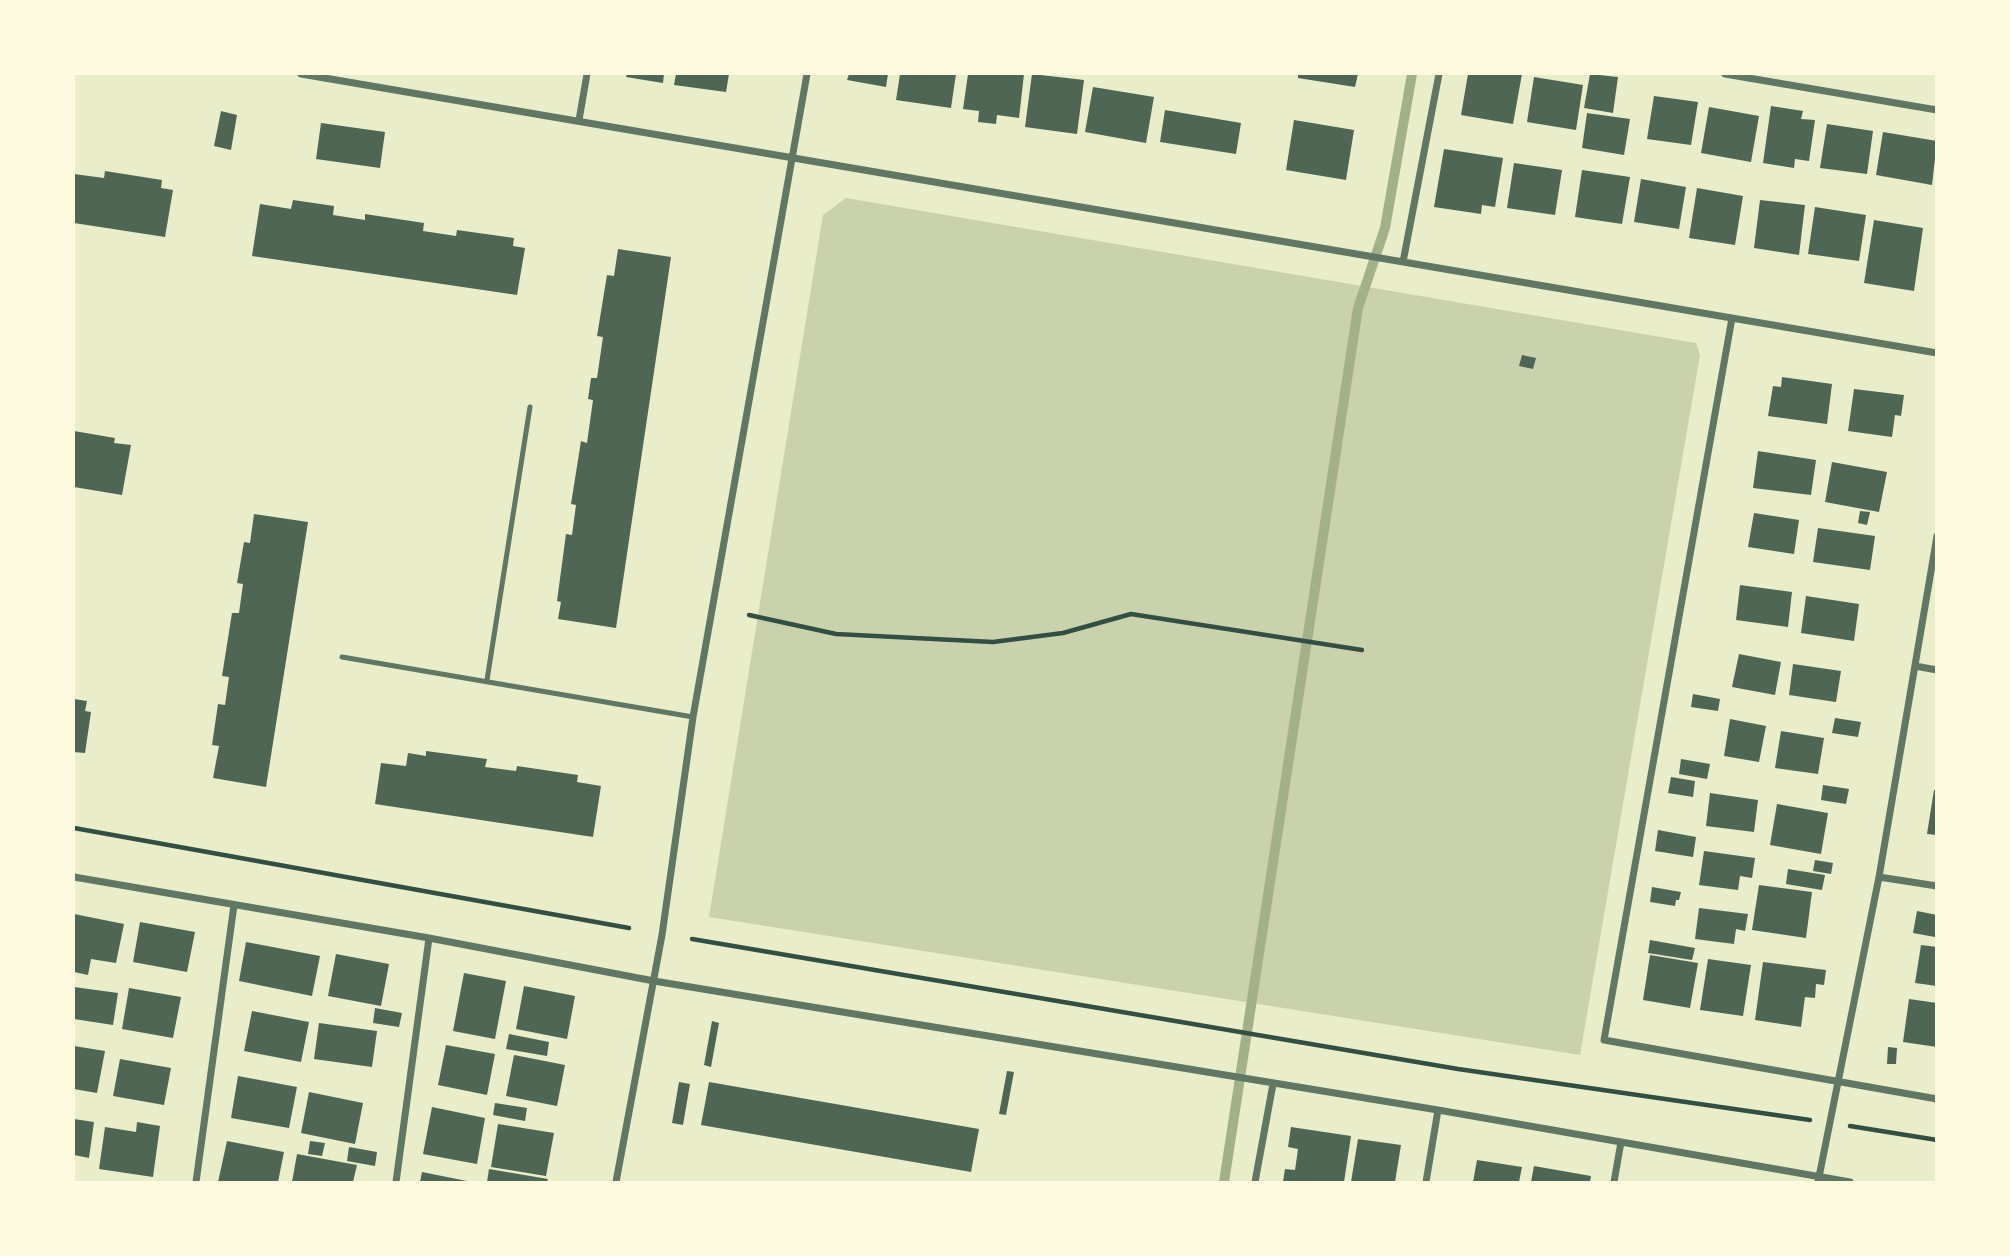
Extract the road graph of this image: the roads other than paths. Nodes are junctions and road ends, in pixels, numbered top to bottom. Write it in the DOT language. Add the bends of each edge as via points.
graph roads {
  1 [pos="301,74"];
  2 [pos="587,74"];
  3 [pos="807,74"];
  4 [pos="1439,74"];
  5 [pos="1725,74"];
  6 [pos="1937,110"];
  7 [pos="579,120"];
  8 [pos="791,159"];
  9 [pos="1403,262"];
  10 [pos="1732,318"];
  11 [pos="1937,353"];
  12 [pos="530,407"];
  13 [pos="1937,536"];
  14 [pos="342,657"];
  15 [pos="1914,666"];
  16 [pos="1937,670"];
  17 [pos="487,680"];
  18 [pos="693,717"];
  19 [pos="74,877"];
  20 [pos="1878,877"];
  21 [pos="1937,886"];
  22 [pos="234,905"];
  23 [pos="429,938"];
  24 [pos="654,981"];
  25 [pos="1837,1082"];
  26 [pos="1273,1084"];
  27 [pos="1937,1099"];
  28 [pos="1438,1110"];
  29 [pos="1621,1142"];
  30 [pos="1818,1180"];
  31 [pos="196,1182"];
  32 [pos="396,1182"];
  33 [pos="616,1182"];
  34 [pos="1255,1182"];
  35 [pos="1426,1182"];
  36 [pos="1614,1182"];
  37 [pos="1850,1182"];
  1 -- 7 [label="street"];
  2 -- 7 [label="street"];
  3 -- 8 [label="street"];
  4 -- 9 [label="street"];
  5 -- 6 [label="street"];
  7 -- 8 [label="street"];
  8 -- 9 [label="street"];
  8 -- 18 [label="street"];
  9 -- 10 [label="street"];
  10 -- 11 [label="street"];
  10 -- 25 [label="street" via="1604,1041"];
  12 -- 17 [label="lane"];
  13 -- 15 [label="street"];
  14 -- 17 [label="lane"];
  15 -- 16 [label="street"];
  15 -- 20 [label="street"];
  17 -- 18 [label="lane"];
  18 -- 24 [label="street"];
  19 -- 22 [label="street"];
  20 -- 21 [label="street"];
  20 -- 25 [label="street"];
  22 -- 23 [label="street"];
  22 -- 31 [label="street"];
  23 -- 24 [label="street"];
  23 -- 32 [label="street"];
  24 -- 26 [label="street"];
  24 -- 33 [label="street"];
  25 -- 27 [label="street"];
  25 -- 30 [label="street"];
  26 -- 28 [label="street"];
  26 -- 34 [label="street"];
  28 -- 29 [label="street"];
  28 -- 35 [label="street"];
  29 -- 30 [label="street"];
  29 -- 36 [label="street"];
  30 -- 37 [label="street"];
}
